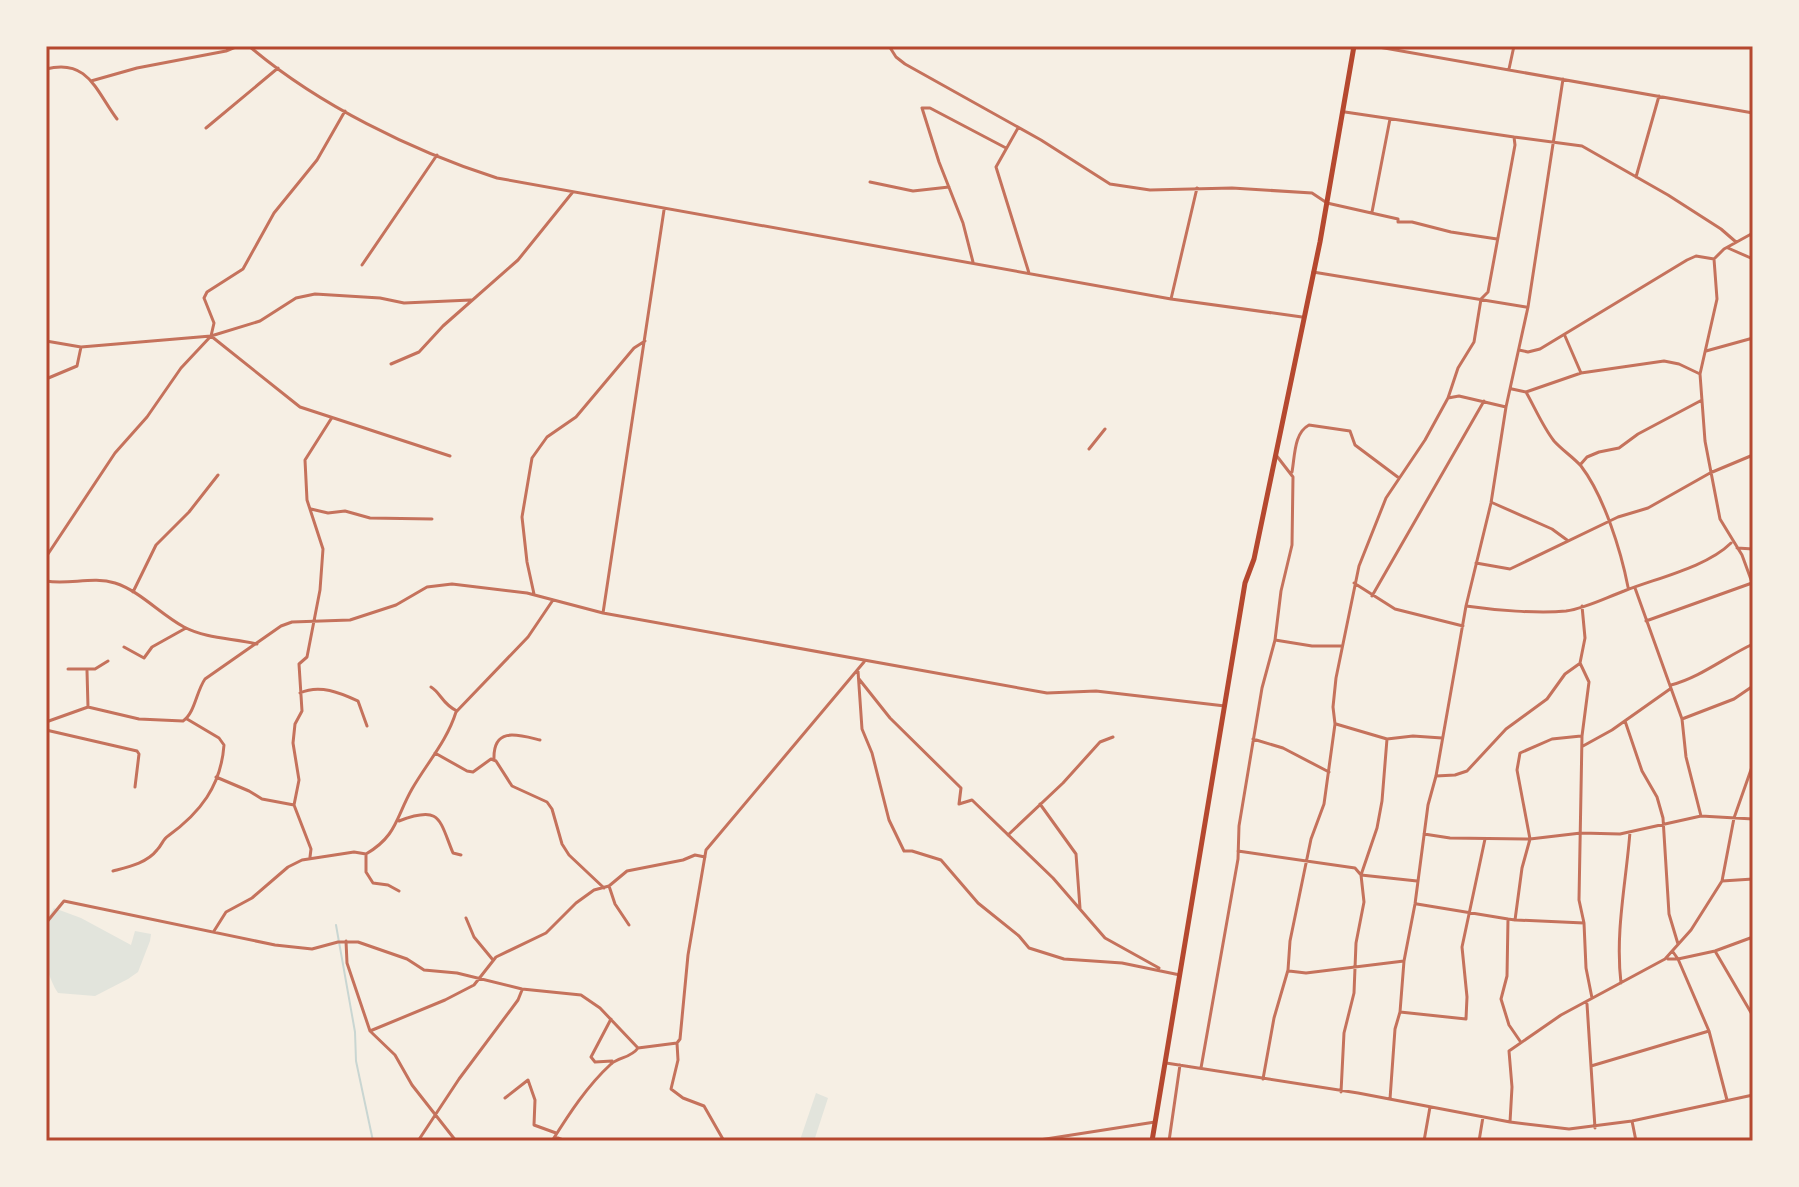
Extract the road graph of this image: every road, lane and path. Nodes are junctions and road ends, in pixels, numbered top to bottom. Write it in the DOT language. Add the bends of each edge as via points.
graph roads {
  1 [pos="238,46"];
  2 [pos="249,46"];
  3 [pos="889,46"];
  4 [pos="1354,46"];
  5 [pos="1373,46"];
  6 [pos="1514,46"];
  7 [pos="278,68"];
  8 [pos="46,69"];
  9 [pos="1509,69"];
  10 [pos="1563,79"];
  11 [pos="91,81"];
  12 [pos="1659,96"];
  13 [pos="345,111"];
  14 [pos="1342,112"];
  15 [pos="1753,113"];
  16 [pos="117,119"];
  17 [pos="1390,119"];
  18 [pos="1019,127"];
  19 [pos="206,128"];
  20 [pos="1514,137"];
  21 [pos="1555,141"];
  22 [pos="1006,148"];
  23 [pos="437,155"];
  24 [pos="1636,177"];
  25 [pos="870,182"];
  26 [pos="949,187"];
  27 [pos="1197,188"];
  28 [pos="573,192"];
  29 [pos="1327,203"];
  30 [pos="664,208"];
  31 [pos="1372,212"];
  32 [pos="1753,233"];
  33 [pos="1497,239"];
  34 [pos="1736,242"];
  35 [pos="1727,247"];
  36 [pos="1714,259"];
  37 [pos="1753,259"];
  38 [pos="973,263"];
  39 [pos="362,265"];
  40 [pos="1313,272"];
  41 [pos="1029,273"];
  42 [pos="1171,299"];
  43 [pos="1481,299"];
  44 [pos="471,300"];
  45 [pos="1528,307"];
  46 [pos="1304,317"];
  47 [pos="1565,335"];
  48 [pos="211,336"];
  49 [pos="1753,338"];
  50 [pos="46,341"];
  51 [pos="645,341"];
  52 [pos="81,347"];
  53 [pos="1519,350"];
  54 [pos="1705,351"];
  55 [pos="391,364"];
  56 [pos="1581,373"];
  57 [pos="1700,374"];
  58 [pos="46,379"];
  59 [pos="1511,389"];
  60 [pos="1526,392"];
  61 [pos="1448,398"];
  62 [pos="1702,400"];
  63 [pos="1484,401"];
  64 [pos="1506,407"];
  65 [pos="331,419"];
  66 [pos="1105,429"];
  67 [pos="1089,449"];
  68 [pos="1275,454"];
  69 [pos="1753,455"];
  70 [pos="450,456"];
  71 [pos="1580,465"];
  72 [pos="1292,472"];
  73 [pos="1710,473"];
  74 [pos="218,475"];
  75 [pos="1399,478"];
  76 [pos="1491,503"];
  77 [pos="311,509"];
  78 [pos="432,519"];
  79 [pos="1608,522"];
  80 [pos="1567,540"];
  81 [pos="1732,542"];
  82 [pos="1737,548"];
  83 [pos="1753,549"];
  84 [pos="46,557"];
  85 [pos="1476,563"];
  86 [pos="46,581"];
  87 [pos="1354,583"];
  88 [pos="1752,584"];
  89 [pos="1635,588"];
  90 [pos="1629,589"];
  91 [pos="133,592"];
  92 [pos="534,594"];
  93 [pos="1372,596"];
  94 [pos="553,600"];
  95 [pos="1466,606"];
  96 [pos="1582,606"];
  97 [pos="603,613"];
  98 [pos="314,621"];
  99 [pos="1646,621"];
  100 [pos="1463,626"];
  101 [pos="186,628"];
  102 [pos="1275,640"];
  103 [pos="257,644"];
  104 [pos="1753,644"];
  105 [pos="1341,646"];
  106 [pos="124,647"];
  107 [pos="108,661"];
  108 [pos="864,662"];
  109 [pos="1580,663"];
  110 [pos="68,669"];
  111 [pos="87,669"];
  112 [pos="858,671"];
  113 [pos="859,679"];
  114 [pos="1753,686"];
  115 [pos="431,687"];
  116 [pos="1671,687"];
  117 [pos="300,693"];
  118 [pos="88,707"];
  119 [pos="1226,707"];
  120 [pos="457,711"];
  121 [pos="187,719"];
  122 [pos="1682,719"];
  123 [pos="1625,721"];
  124 [pos="46,722"];
  125 [pos="1335,724"];
  126 [pos="367,726"];
  127 [pos="46,730"];
  128 [pos="1582,736"];
  129 [pos="1113,737"];
  130 [pos="1442,738"];
  131 [pos="1253,739"];
  132 [pos="1387,739"];
  133 [pos="540,740"];
  134 [pos="1583,746"];
  135 [pos="435,753"];
  136 [pos="494,759"];
  137 [pos="1753,764"];
  138 [pos="1329,772"];
  139 [pos="1436,776"];
  140 [pos="216,777"];
  141 [pos="135,787"];
  142 [pos="1040,804"];
  143 [pos="294,805"];
  144 [pos="1701,816"];
  145 [pos="1734,818"];
  146 [pos="1753,819"];
  147 [pos="398,822"];
  148 [pos="1663,826"];
  149 [pos="1630,832"];
  150 [pos="1581,833"];
  151 [pos="1424,834"];
  152 [pos="1008,835"];
  153 [pos="1485,839"];
  154 [pos="1530,839"];
  155 [pos="1238,851"];
  156 [pos="366,854"];
  157 [pos="461,855"];
  158 [pos="310,857"];
  159 [pos="705,857"];
  160 [pos="1307,862"];
  161 [pos="113,871"];
  162 [pos="1361,875"];
  163 [pos="1753,879"];
  164 [pos="1417,881"];
  165 [pos="1722,881"];
  166 [pos="607,887"];
  167 [pos="399,891"];
  168 [pos="1415,904"];
  169 [pos="1080,910"];
  170 [pos="1471,913"];
  171 [pos="466,918"];
  172 [pos="1508,919"];
  173 [pos="1515,920"];
  174 [pos="46,923"];
  175 [pos="1584,923"];
  176 [pos="629,925"];
  177 [pos="213,932"];
  178 [pos="1753,937"];
  179 [pos="346,941"];
  180 [pos="1678,944"];
  181 [pos="1715,951"];
  182 [pos="1673,952"];
  183 [pos="1665,959"];
  184 [pos="1678,959"];
  185 [pos="493,960"];
  186 [pos="1404,961"];
  187 [pos="1355,967"];
  188 [pos="1163,970"];
  189 [pos="1288,970"];
  190 [pos="1180,975"];
  191 [pos="479,977"];
  192 [pos="1621,984"];
  193 [pos="522,989"];
  194 [pos="1592,998"];
  195 [pos="1587,1003"];
  196 [pos="1400,1012"];
  197 [pos="1753,1016"];
  198 [pos="611,1019"];
  199 [pos="370,1031"];
  200 [pos="1709,1031"];
  201 [pos="1520,1041"];
  202 [pos="677,1043"];
  203 [pos="638,1048"];
  204 [pos="614,1061"];
  205 [pos="1166,1063"];
  206 [pos="1180,1065"];
  207 [pos="1591,1066"];
  208 [pos="1201,1068"];
  209 [pos="1263,1079"];
  210 [pos="1341,1092"];
  211 [pos="1753,1095"];
  212 [pos="505,1098"];
  213 [pos="1390,1099"];
  214 [pos="1727,1100"];
  215 [pos="1430,1107"];
  216 [pos="434,1115"];
  217 [pos="1483,1117"];
  218 [pos="1632,1121"];
  219 [pos="1155,1122"];
  220 [pos="1510,1122"];
  221 [pos="1595,1128"];
  222 [pos="554,1137"];
  223 [pos="1753,1139"];
  224 [pos="418,1141"];
  225 [pos="456,1141"];
  226 [pos="566,1141"];
  227 [pos="724,1141"];
  228 [pos="1033,1141"];
  229 [pos="1152,1141"];
  230 [pos="1169,1141"];
  231 [pos="1424,1141"];
  232 [pos="1479,1141"];
  233 [pos="1636,1141"];
  234 [pos="1742,1141"];
  1 -- 11 [label="street"];
  2 -- 7 [label="street"];
  3 -- 18 [label="street" via="905,64"];
  4 -- 14 [label="highway"];
  5 -- 9 [label="street"];
  6 -- 9 [label="street"];
  7 -- 13 [label="street"];
  7 -- 19 [label="street"];
  8 -- 11 [label="street" via="77,68"];
  9 -- 10 [label="street"];
  10 -- 12 [label="street"];
  10 -- 21 [label="street"];
  11 -- 16 [label="street"];
  12 -- 15 [label="street"];
  12 -- 24 [label="street"];
  13 -- 23 [label="street"];
  13 -- 48 [label="street" via="317,160 274,213 243,269 207,292 204,298 214,323"];
  14 -- 17 [label="street"];
  14 -- 29 [label="highway"];
  17 -- 20 [label="street"];
  17 -- 31 [label="street"];
  18 -- 22 [label="street"];
  18 -- 27 [label="street" via="1110,184 1150,190"];
  20 -- 21 [label="street"];
  20 -- 33 [label="street"];
  21 -- 24 [label="street" via="1582,146"];
  21 -- 45 [label="street"];
  22 -- 26 [label="street" via="922,108"];
  22 -- 41 [label="street" via="996,167"];
  23 -- 28 [label="street" via="497,178"];
  23 -- 39 [label="street"];
  24 -- 34 [label="street"];
  25 -- 26 [label="street" via="913,191"];
  26 -- 38 [label="street"];
  27 -- 29 [label="street" via="1312,193"];
  27 -- 42 [label="street"];
  28 -- 30 [label="street"];
  28 -- 44 [label="street" via="518,260"];
  29 -- 31 [label="street"];
  29 -- 40 [label="highway"];
  30 -- 38 [label="street"];
  30 -- 51 [label="street"];
  31 -- 33 [label="street" via="1398,222"];
  32 -- 34 [label="street"];
  33 -- 43 [label="street" via="1488,292"];
  34 -- 35 [label="street"];
  35 -- 36 [label="street"];
  35 -- 37 [label="street"];
  36 -- 47 [label="street" via="1687,260"];
  36 -- 54 [label="street" via="1717,299"];
  38 -- 41 [label="street"];
  40 -- 43 [label="street"];
  40 -- 46 [label="highway"];
  41 -- 42 [label="street"];
  42 -- 46 [label="street"];
  43 -- 45 [label="street"];
  43 -- 61 [label="street" via="1474,342"];
  44 -- 48 [label="street" via="404,303 315,294 296,298 260,321"];
  44 -- 55 [label="street" via="419,352"];
  45 -- 53 [label="street"];
  46 -- 68 [label="highway"];
  47 -- 53 [label="street" via="1535,351"];
  47 -- 56 [label="street"];
  48 -- 52 [label="street"];
  48 -- 65 [label="street" via="300,407"];
  48 -- 84 [label="street" via="115,453"];
  49 -- 54 [label="street"];
  50 -- 52 [label="street"];
  51 -- 92 [label="street" via="532,458 522,517"];
  51 -- 97 [label="street"];
  52 -- 58 [label="street" via="77,366"];
  53 -- 59 [label="street"];
  54 -- 57 [label="street"];
  56 -- 57 [label="street" via="1664,361"];
  56 -- 60 [label="street"];
  57 -- 62 [label="street"];
  59 -- 60 [label="street"];
  59 -- 64 [label="street"];
  60 -- 71 [label="street" via="1551,436"];
  61 -- 63 [label="street"];
  61 -- 75 [label="street"];
  62 -- 71 [label="street"];
  62 -- 73 [label="street"];
  63 -- 64 [label="street"];
  63 -- 93 [label="street"];
  64 -- 76 [label="street"];
  65 -- 70 [label="street"];
  65 -- 77 [label="street" via="305,460"];
  66 -- 67 [label="street"];
  68 -- 72 [label="street"];
  68 -- 119 [label="highway" via="1245,583"];
  69 -- 73 [label="street"];
  71 -- 79 [label="street"];
  72 -- 75 [label="street" via="1298,438 1309,425 1350,431 1355,445"];
  72 -- 102 [label="street" via="1292,545"];
  73 -- 79 [label="street" via="1648,508"];
  73 -- 81 [label="street" via="1720,519"];
  74 -- 91 [label="street" via="156,545"];
  75 -- 87 [label="street" via="1386,498"];
  76 -- 80 [label="street"];
  76 -- 85 [label="street"];
  77 -- 78 [label="street" via="370,518"];
  77 -- 98 [label="street" via="323,549"];
  79 -- 80 [label="street"];
  79 -- 90 [label="street"];
  80 -- 85 [label="street" via="1510,569"];
  81 -- 82 [label="street"];
  81 -- 89 [label="street" via="1719,554"];
  82 -- 83 [label="street"];
  82 -- 88 [label="street"];
  85 -- 95 [label="street"];
  86 -- 91 [label="street" via="105,581"];
  87 -- 93 [label="street"];
  87 -- 105 [label="street"];
  88 -- 99 [label="street"];
  89 -- 90 [label="street"];
  89 -- 99 [label="street"];
  90 -- 96 [label="street"];
  91 -- 101 [label="street"];
  92 -- 94 [label="street"];
  92 -- 98 [label="street" via="437,584 372,614"];
  93 -- 100 [label="street" via="1395,609"];
  94 -- 97 [label="street"];
  94 -- 120 [label="street" via="528,637"];
  95 -- 96 [label="street" via="1564,611"];
  95 -- 100 [label="street"];
  96 -- 109 [label="street" via="1585,638"];
  97 -- 108 [label="street"];
  98 -- 103 [label="street" via="292,622"];
  98 -- 117 [label="street" via="307,657 299,664"];
  99 -- 116 [label="street"];
  100 -- 130 [label="street"];
  101 -- 103 [label="street" via="205,637"];
  101 -- 106 [label="street" via="152,647 144,658"];
  102 -- 105 [label="street"];
  102 -- 131 [label="street"];
  103 -- 121 [label="street" via="205,679"];
  104 -- 116 [label="street"];
  105 -- 125 [label="street"];
  107 -- 111 [label="street"];
  108 -- 112 [label="street"];
  108 -- 119 [label="street" via="1047,693 1096,691"];
  109 -- 128 [label="street" via="1589,682"];
  109 -- 139 [label="street" via="1467,771"];
  110 -- 111 [label="street"];
  111 -- 118 [label="street"];
  112 -- 113 [label="street"];
  112 -- 159 [label="street" via="726,825"];
  113 -- 152 [label="street" via="890,718 961,788 959,804 972,800"];
  113 -- 188 [label="street" via="862,729 889,820 904,851 941,860 978,903 1029,948 1064,959"];
  114 -- 122 [label="street"];
  115 -- 120 [label="street"];
  116 -- 122 [label="street"];
  116 -- 123 [label="street"];
  117 -- 126 [label="street" via="333,691 358,701"];
  117 -- 143 [label="street" via="302,711 293,743 299,780"];
  118 -- 121 [label="street" via="139,719"];
  118 -- 124 [label="street"];
  119 -- 190 [label="highway"];
  120 -- 135 [label="street"];
  121 -- 140 [label="street" via="224,745"];
  122 -- 144 [label="street"];
  123 -- 134 [label="street"];
  123 -- 148 [label="street" via="1657,797"];
  125 -- 132 [label="street"];
  125 -- 138 [label="street"];
  127 -- 141 [label="street" via="137,751"];
  128 -- 134 [label="street"];
  128 -- 154 [label="street" via="1552,739 1520,753 1517,770"];
  129 -- 142 [label="street" via="1100,742"];
  130 -- 132 [label="street"];
  130 -- 139 [label="street"];
  131 -- 138 [label="street"];
  131 -- 155 [label="street"];
  132 -- 162 [label="street" via="1377,828"];
  133 -- 136 [label="street" via="511,733 498,741"];
  134 -- 150 [label="street"];
  135 -- 136 [label="street" via="473,772"];
  135 -- 147 [label="street"];
  136 -- 166 [label="street" via="512,786 547,802 569,855"];
  137 -- 145 [label="street"];
  138 -- 160 [label="street"];
  139 -- 151 [label="street"];
  140 -- 143 [label="street" via="262,799"];
  140 -- 161 [label="street" via="205,803 183,828 148,857"];
  142 -- 152 [label="street"];
  142 -- 169 [label="street" via="1076,854"];
  143 -- 158 [label="street"];
  144 -- 145 [label="street"];
  144 -- 148 [label="street"];
  145 -- 146 [label="street"];
  145 -- 165 [label="street"];
  147 -- 156 [label="street" via="381,845"];
  147 -- 157 [label="street" via="435,815 453,853"];
  148 -- 149 [label="street"];
  148 -- 180 [label="street" via="1669,914"];
  149 -- 150 [label="street"];
  149 -- 192 [label="street" via="1620,919"];
  150 -- 154 [label="street"];
  150 -- 175 [label="street" via="1579,900"];
  151 -- 153 [label="street"];
  151 -- 164 [label="street"];
  152 -- 169 [label="street"];
  153 -- 154 [label="street"];
  153 -- 170 [label="street"];
  154 -- 173 [label="street"];
  155 -- 160 [label="street"];
  155 -- 208 [label="street"];
  156 -- 158 [label="street"];
  156 -- 167 [label="street" via="366,872 373,883"];
  158 -- 177 [label="street" via="226,912"];
  159 -- 166 [label="street" via="627,871"];
  159 -- 202 [label="street"];
  160 -- 162 [label="street" via="1355,868"];
  160 -- 189 [label="street"];
  162 -- 164 [label="street"];
  162 -- 187 [label="street" via="1364,902"];
  163 -- 165 [label="street"];
  164 -- 168 [label="street"];
  165 -- 180 [label="street"];
  166 -- 176 [label="street"];
  166 -- 185 [label="street" via="576,903 546,933"];
  168 -- 170 [label="street"];
  168 -- 186 [label="street"];
  169 -- 188 [label="street" via="1105,938"];
  170 -- 172 [label="street"];
  170 -- 196 [label="street" via="1462,947 1466,1019"];
  171 -- 185 [label="street"];
  172 -- 173 [label="street"];
  172 -- 201 [label="street" via="1501,999"];
  173 -- 175 [label="street"];
  174 -- 177 [label="street" via="64,901"];
  175 -- 194 [label="street"];
  177 -- 179 [label="street" via="312,949"];
  178 -- 181 [label="street"];
  179 -- 191 [label="street" via="407,959 424,970"];
  179 -- 199 [label="street" via="347,963"];
  180 -- 182 [label="street"];
  181 -- 184 [label="street"];
  181 -- 197 [label="street"];
  182 -- 183 [label="street"];
  182 -- 184 [label="street"];
  183 -- 184 [label="street"];
  183 -- 192 [label="street"];
  184 -- 200 [label="street"];
  185 -- 191 [label="street"];
  186 -- 187 [label="street"];
  186 -- 196 [label="street"];
  187 -- 189 [label="street"];
  187 -- 210 [label="street"];
  188 -- 190 [label="street"];
  189 -- 209 [label="street"];
  190 -- 205 [label="highway"];
  191 -- 193 [label="street"];
  191 -- 199 [label="street" via="445,1000"];
  192 -- 194 [label="street"];
  193 -- 198 [label="street" via="581,995"];
  193 -- 216 [label="street"];
  194 -- 195 [label="street"];
  195 -- 201 [label="street"];
  195 -- 207 [label="street"];
  196 -- 213 [label="street"];
  198 -- 203 [label="street"];
  198 -- 204 [label="street" via="591,1057 595,1062"];
  199 -- 216 [label="street" via="395,1055"];
  200 -- 207 [label="street"];
  200 -- 214 [label="street"];
  201 -- 220 [label="street" via="1509,1051"];
  202 -- 203 [label="street"];
  202 -- 227 [label="street" via="671,1089 704,1106"];
  203 -- 204 [label="street"];
  204 -- 222 [label="street"];
  205 -- 206 [label="street"];
  205 -- 219 [label="highway"];
  206 -- 208 [label="street"];
  206 -- 230 [label="street"];
  207 -- 221 [label="street"];
  208 -- 209 [label="street"];
  209 -- 210 [label="street"];
  210 -- 213 [label="street"];
  211 -- 214 [label="street"];
  212 -- 222 [label="street" via="528,1080 535,1100 534,1125"];
  213 -- 215 [label="street"];
  214 -- 218 [label="street"];
  215 -- 217 [label="street"];
  215 -- 231 [label="street"];
  216 -- 224 [label="street"];
  216 -- 225 [label="street"];
  217 -- 220 [label="street"];
  217 -- 232 [label="street"];
  218 -- 221 [label="street"];
  218 -- 233 [label="street"];
  219 -- 228 [label="street"];
  219 -- 229 [label="highway"];
  220 -- 221 [label="street"];
  222 -- 226 [label="street"];
  223 -- 234 [label="street"];
}
